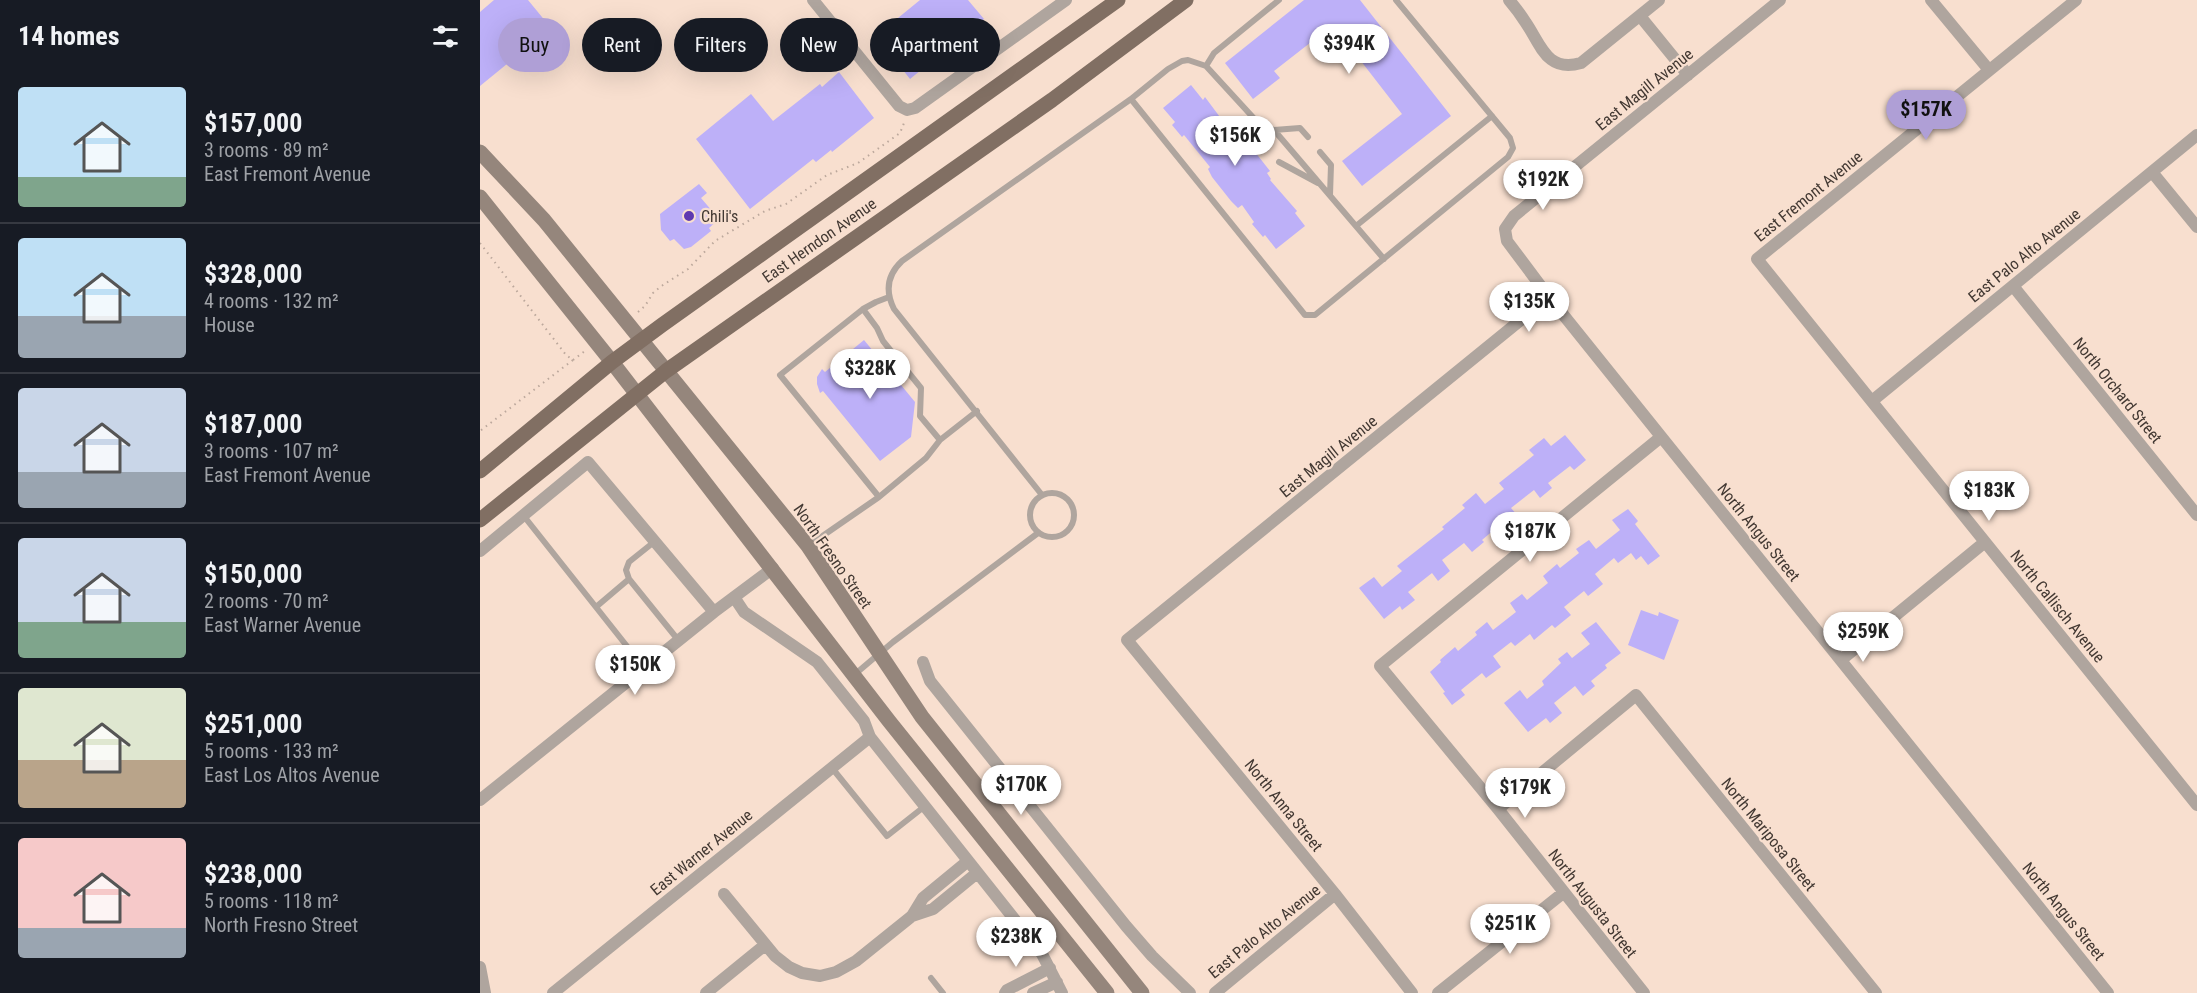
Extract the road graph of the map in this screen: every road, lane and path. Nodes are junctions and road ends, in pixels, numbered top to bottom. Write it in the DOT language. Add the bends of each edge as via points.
graph roads {
  1 [pos="813,0"];
  2 [pos="1066,0"];
  3 [pos="1118,0"];
  4 [pos="1186,0"];
  5 [pos="1279,0"];
  6 [pos="1396,0"];
  7 [pos="1509,0"];
  8 [pos="1659,0"];
  9 [pos="1780,0"];
  10 [pos="1931,0"];
  11 [pos="2076,0"];
  12 [pos="1640,16"];
  13 [pos="1206,66"];
  14 [pos="1989,70"];
  15 [pos="1688,75"];
  16 [pos="1131,99"];
  17 [pos="1252,116"];
  18 [pos="1492,116"];
  19 [pos="904,123"];
  20 [pos="1274,130"];
  21 [pos="2197,135"];
  22 [pos="1308,137"];
  23 [pos="1261,140"];
  24 [pos="1320,152"];
  25 [pos="484,159"];
  26 [pos="1279,162"];
  27 [pos="2152,172"];
  28 [pos="1321,185"];
  29 [pos="1330,196"];
  30 [pos="480,197"];
  31 [pos="1356,226"];
  32 [pos="2197,227"];
  33 [pos="1505,229"];
  34 [pos="480,243"];
  35 [pos="1384,259"];
  36 [pos="1757,259"];
  37 [pos="2013,286"];
  38 [pos="889,297"];
  39 [pos="1549,297"];
  40 [pos="645,306"];
  41 [pos="863,309"];
  42 [pos="641,341"];
  43 [pos="612,362"];
  44 [pos="666,371"];
  45 [pos="637,393"];
  46 [pos="1872,401"];
  47 [pos="977,411"];
  48 [pos="480,431"];
  49 [pos="1661,437"];
  50 [pos="940,440"];
  51 [pos="480,471"];
  52 [pos="1042,495"];
  53 [pos="879,497"];
  54 [pos="523,515"];
  55 [pos="2197,515"];
  56 [pos="480,520"];
  57 [pos="1038,533"];
  58 [pos="654,542"];
  59 [pos="1985,542"];
  60 [pos="808,546"];
  61 [pos="480,551"];
  62 [pos="773,568"];
  63 [pos="629,579"];
  64 [pos="734,597"];
  65 [pos="596,607"];
  66 [pos="714,612"];
  67 [pos="1127,640"];
  68 [pos="679,641"];
  69 [pos="879,654"];
  70 [pos="1841,660"];
  71 [pos="923,662"];
  72 [pos="645,669"];
  73 [pos="854,675"];
  74 [pos="870,737"];
  75 [pos="831,768"];
  76 [pos="480,800"];
  77 [pos="2197,804"];
  78 [pos="925,806"];
  79 [pos="1498,809"];
  80 [pos="968,861"];
  81 [pos="977,873"];
  82 [pos="1563,893"];
  83 [pos="724,894"];
  84 [pos="1335,894"];
  85 [pos="912,916"];
  86 [pos="765,945"];
  87 [pos="480,968"];
  88 [pos="1050,968"];
  89 [pos="931,978"];
  90 [pos="1059,988"];
  91 [pos="485,993"];
  92 [pos="553,993"];
  93 [pos="706,993"];
  94 [pos="943,993"];
  95 [pos="1005,993"];
  96 [pos="1033,993"];
  97 [pos="1107,993"];
  98 [pos="1142,993"];
  99 [pos="1190,993"];
  100 [pos="1215,993"];
  101 [pos="1413,993"];
  102 [pos="1438,993"];
  103 [pos="1644,993"];
  104 [pos="1876,993"];
  105 [pos="2108,993"];
  1 -- 2 [label="street" via="899,106 907,110"];
  3 -- 42 [label="main road, East Herndon Avenue"];
  4 -- 44 [label="main road, East Herndon Avenue" via="1052,100"];
  5 -- 13 [label="lane" via="1214,53"];
  6 -- 18 [label="lane"];
  7 -- 12 [label="street" via="1541,49 1564,66 1581,63"];
  8 -- 12 [label="street"];
  9 -- 15 [label="street, East Magill Avenue"];
  10 -- 14 [label="street"];
  11 -- 14 [label="street, East Fremont Avenue"];
  12 -- 15 [label="street"];
  13 -- 16 [label="lane" via="1182,61"];
  13 -- 17 [label="lane"];
  14 -- 36 [label="street, East Fremont Avenue"];
  15 -- 33 [label="street, East Magill Avenue" via="1514,216"];
  16 -- 35 [label="lane" via="1305,315 1325,310"];
  16 -- 38 [label="lane" via="902,261 888,280"];
  17 -- 20 [label="lane" via="1260,125"];
  17 -- 23 [label="lane"];
  18 -- 31 [label="lane"];
  18 -- 35 [label="lane" via="1510,138 1513,148 1508,157"];
  19 -- 40 [label="path" via="900,133 858,163 827,175 786,204 765,211 715,241 688,269 660,287"];
  20 -- 22 [label="lane" via="1300,128"];
  20 -- 28 [label="lane"];
  21 -- 27 [label="street, East Palo Alto Avenue"];
  24 -- 29 [label="lane" via="1331,165"];
  25 -- 42 [label="main road, North Fresno Street" via="544,220"];
  26 -- 28 [label="lane"];
  27 -- 32 [label="street"];
  27 -- 37 [label="street, East Palo Alto Avenue"];
  28 -- 29 [label="lane"];
  29 -- 31 [label="lane"];
  30 -- 43 [label="main road"];
  31 -- 35 [label="lane"];
  33 -- 39 [label="street, North Angus Street" via="1509,246"];
  34 -- 48 [label="path" via="573,360"];
  36 -- 46 [label="street, North Callisch Avenue"];
  37 -- 46 [label="street, East Palo Alto Avenue"];
  37 -- 55 [label="street, North Orchard Street"];
  38 -- 41 [label="lane"];
  38 -- 47 [label="lane" via="894,309"];
  39 -- 49 [label="street, North Angus Street"];
  39 -- 67 [label="street, East Magill Avenue"];
  41 -- 50 [label="lane" via="921,388 920,416"];
  41 -- 53 [label="lane" via="780,375"];
  42 -- 43 [label="main road, East Herndon Avenue"];
  42 -- 44 [label="main road, North Fresno Street"];
  43 -- 45 [label="main road"];
  43 -- 51 [label="main road, East Herndon Avenue"];
  44 -- 45 [label="main road, East Herndon Avenue"];
  44 -- 60 [label="main road, North Fresno Street"];
  45 -- 56 [label="main road, East Herndon Avenue"];
  45 -- 62 [label="main road"];
  46 -- 59 [label="street, North Callisch Avenue"];
  47 -- 50 [label="lane"];
  47 -- 52 [label="lane"];
  49 -- 70 [label="street, North Angus Street"];
  49 -- 79 [label="street, North Augusta Street" via="1380,666"];
  50 -- 53 [label="lane" via="927,458"];
  52 -- 57 [label="lane" via="1030,513"];
  52 -- 57 [label="lane" via="1056,493 1068,499 1074,518 1064,534 1051,537"];
  53 -- 60 [label="lane"];
  54 -- 58 [label="street" via="588,462"];
  54 -- 61 [label="street"];
  54 -- 65 [label="lane"];
  57 -- 69 [label="lane"];
  58 -- 63 [label="lane" via="629,562"];
  58 -- 66 [label="street"];
  59 -- 70 [label="street"];
  59 -- 77 [label="street, North Callisch Avenue"];
  60 -- 69 [label="main road, North Fresno Street"];
  62 -- 64 [label="street"];
  62 -- 73 [label="main road"];
  63 -- 65 [label="lane"];
  63 -- 68 [label="lane"];
  64 -- 66 [label="street"];
  64 -- 74 [label="street" via="744,612 817,662 864,722"];
  65 -- 72 [label="lane"];
  66 -- 68 [label="street"];
  67 -- 84 [label="street, North Anna Street"];
  68 -- 72 [label="street"];
  69 -- 73 [label="lane"];
  69 -- 98 [label="main road, North Fresno Street" via="954,759"];
  70 -- 105 [label="street, North Angus Street"];
  71 -- 99 [label="street" via="930,681 1126,926"];
  72 -- 76 [label="street"];
  73 -- 97 [label="main road"];
  74 -- 75 [label="street, East Warner Avenue"];
  74 -- 78 [label="street"];
  75 -- 78 [label="lane" via="886,836"];
  75 -- 92 [label="street, East Warner Avenue"];
  78 -- 80 [label="street"];
  79 -- 82 [label="street, North Augusta Street"];
  79 -- 104 [label="street, North Mariposa Street" via="1636,695"];
  80 -- 81 [label="street"];
  80 -- 85 [label="street" via="923,898"];
  81 -- 85 [label="street" via="933,909"];
  81 -- 88 [label="street"];
  82 -- 102 [label="street"];
  82 -- 103 [label="street, North Augusta Street"];
  83 -- 86 [label="street"];
  84 -- 100 [label="street, East Palo Alto Avenue"];
  84 -- 101 [label="street, North Anna Street"];
  85 -- 86 [label="street" via="856,961 820,976 789,967"];
  86 -- 93 [label="street"];
  87 -- 91 [label="street"];
  88 -- 90 [label="street"];
  88 -- 95 [label="street"];
  89 -- 94 [label="lane"];
  90 -- 96 [label="street"];
}
